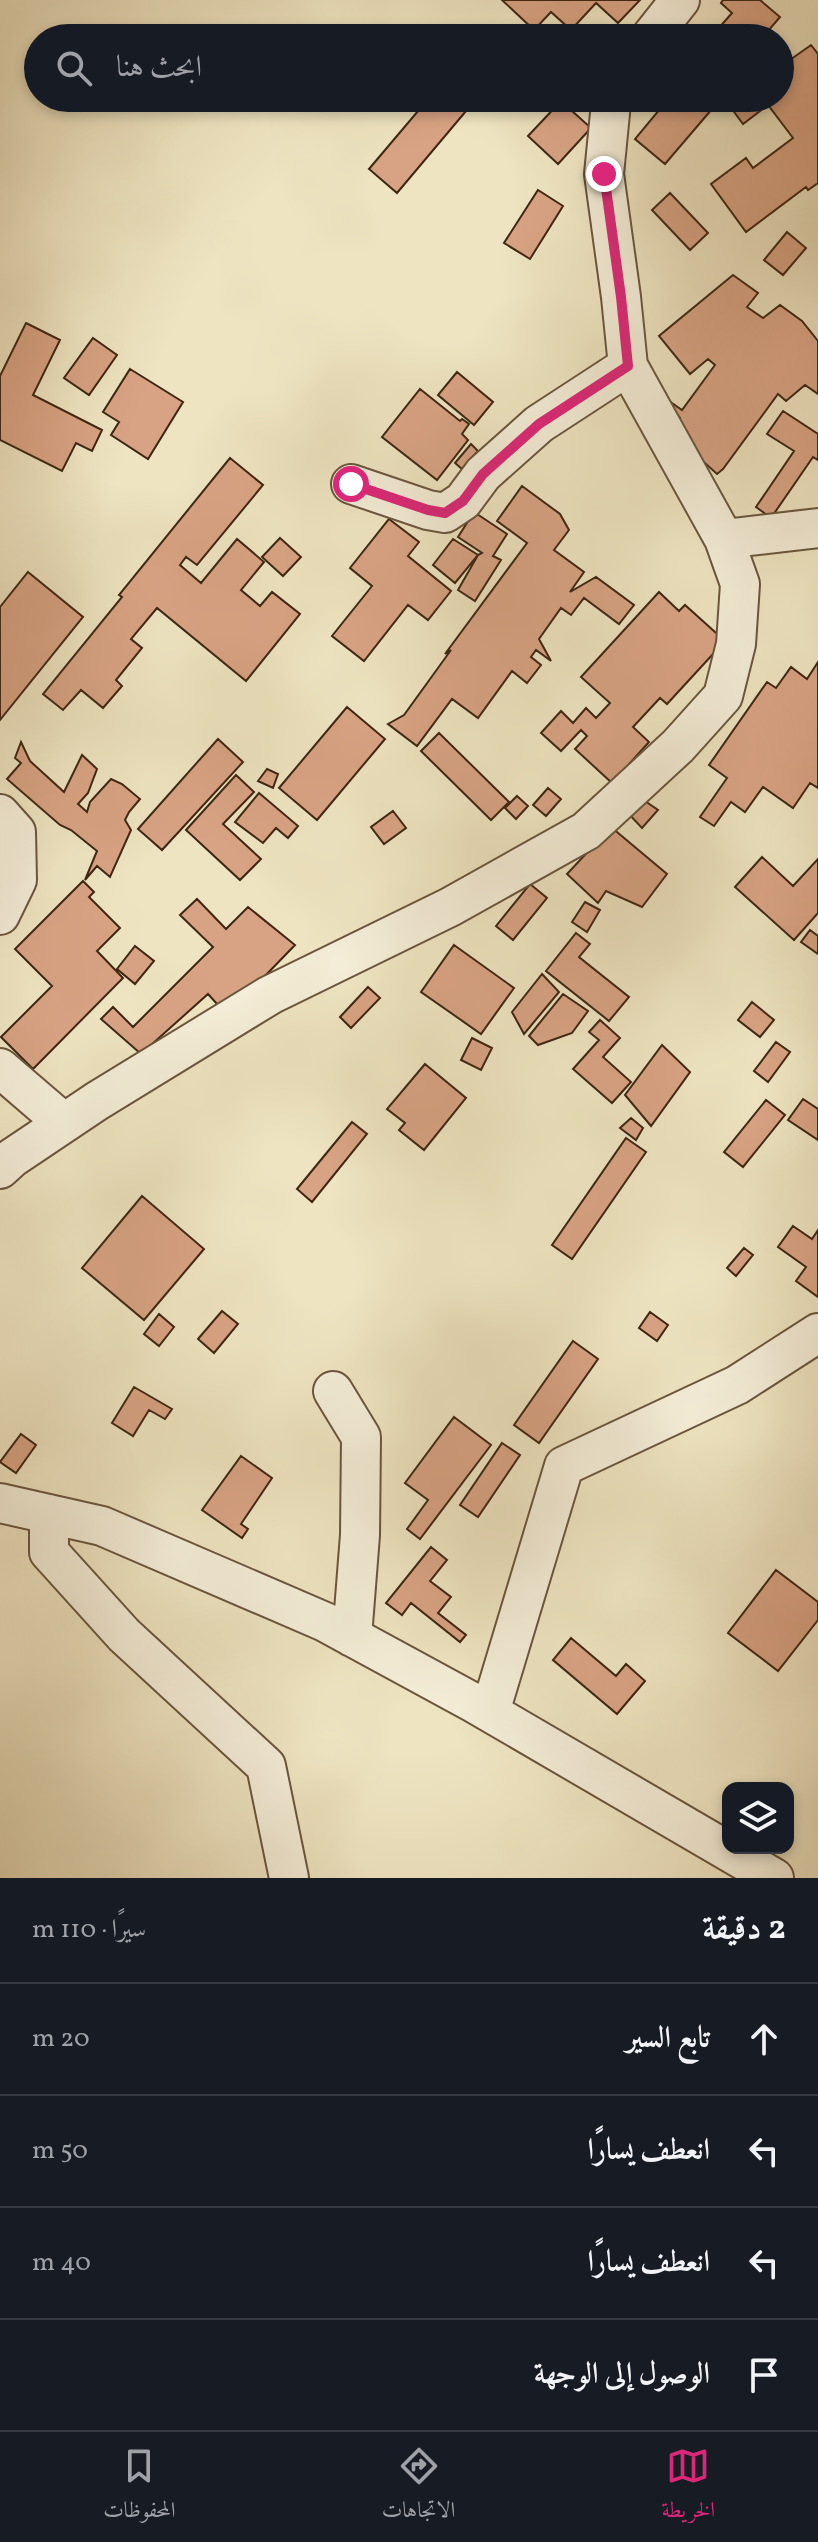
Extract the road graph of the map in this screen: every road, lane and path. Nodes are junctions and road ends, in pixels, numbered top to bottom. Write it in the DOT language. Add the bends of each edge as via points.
graph roads {
  1 [pos="680,0"];
  2 [pos="661,24"];
  3 [pos="610,112"];
  4 [pos="628,366"];
  5 [pos="351,484"];
  6 [pos="818,528"];
  7 [pos="724,539"];
  8 [pos="0,814"];
  9 [pos="0,915"];
  10 [pos="0,1068"];
  11 [pos="64,1123"];
  12 [pos="0,1169"];
  13 [pos="818,1333"];
  14 [pos="333,1391"];
  15 [pos="0,1503"];
  16 [pos="49,1514"];
  17 [pos="352,1637"];
  18 [pos="490,1712"];
  19 [pos="289,1878"];
  20 [pos="774,1878"];
  1 -- 2 [label="street"];
  3 -- 4 [label="street" via="604,174"];
  4 -- 5 [label="street" via="539,424 445,513"];
  4 -- 7 [label="street"];
  6 -- 7 [label="street"];
  7 -- 11 [label="street" via="740,584 736,644 723,696 678,746 586,831 450,907 270,995"];
  8 -- 9 [label="street" via="16,832 17,880"];
  10 -- 11 [label="street"];
  11 -- 12 [label="street"];
  13 -- 18 [label="street" via="737,1385 564,1466"];
  14 -- 17 [label="street" via="361,1437"];
  15 -- 16 [label="street"];
  16 -- 17 [label="street" via="102,1526"];
  16 -- 19 [label="street" via="49,1552 124,1635 266,1766"];
  17 -- 18 [label="street"];
  18 -- 20 [label="street"];
}
